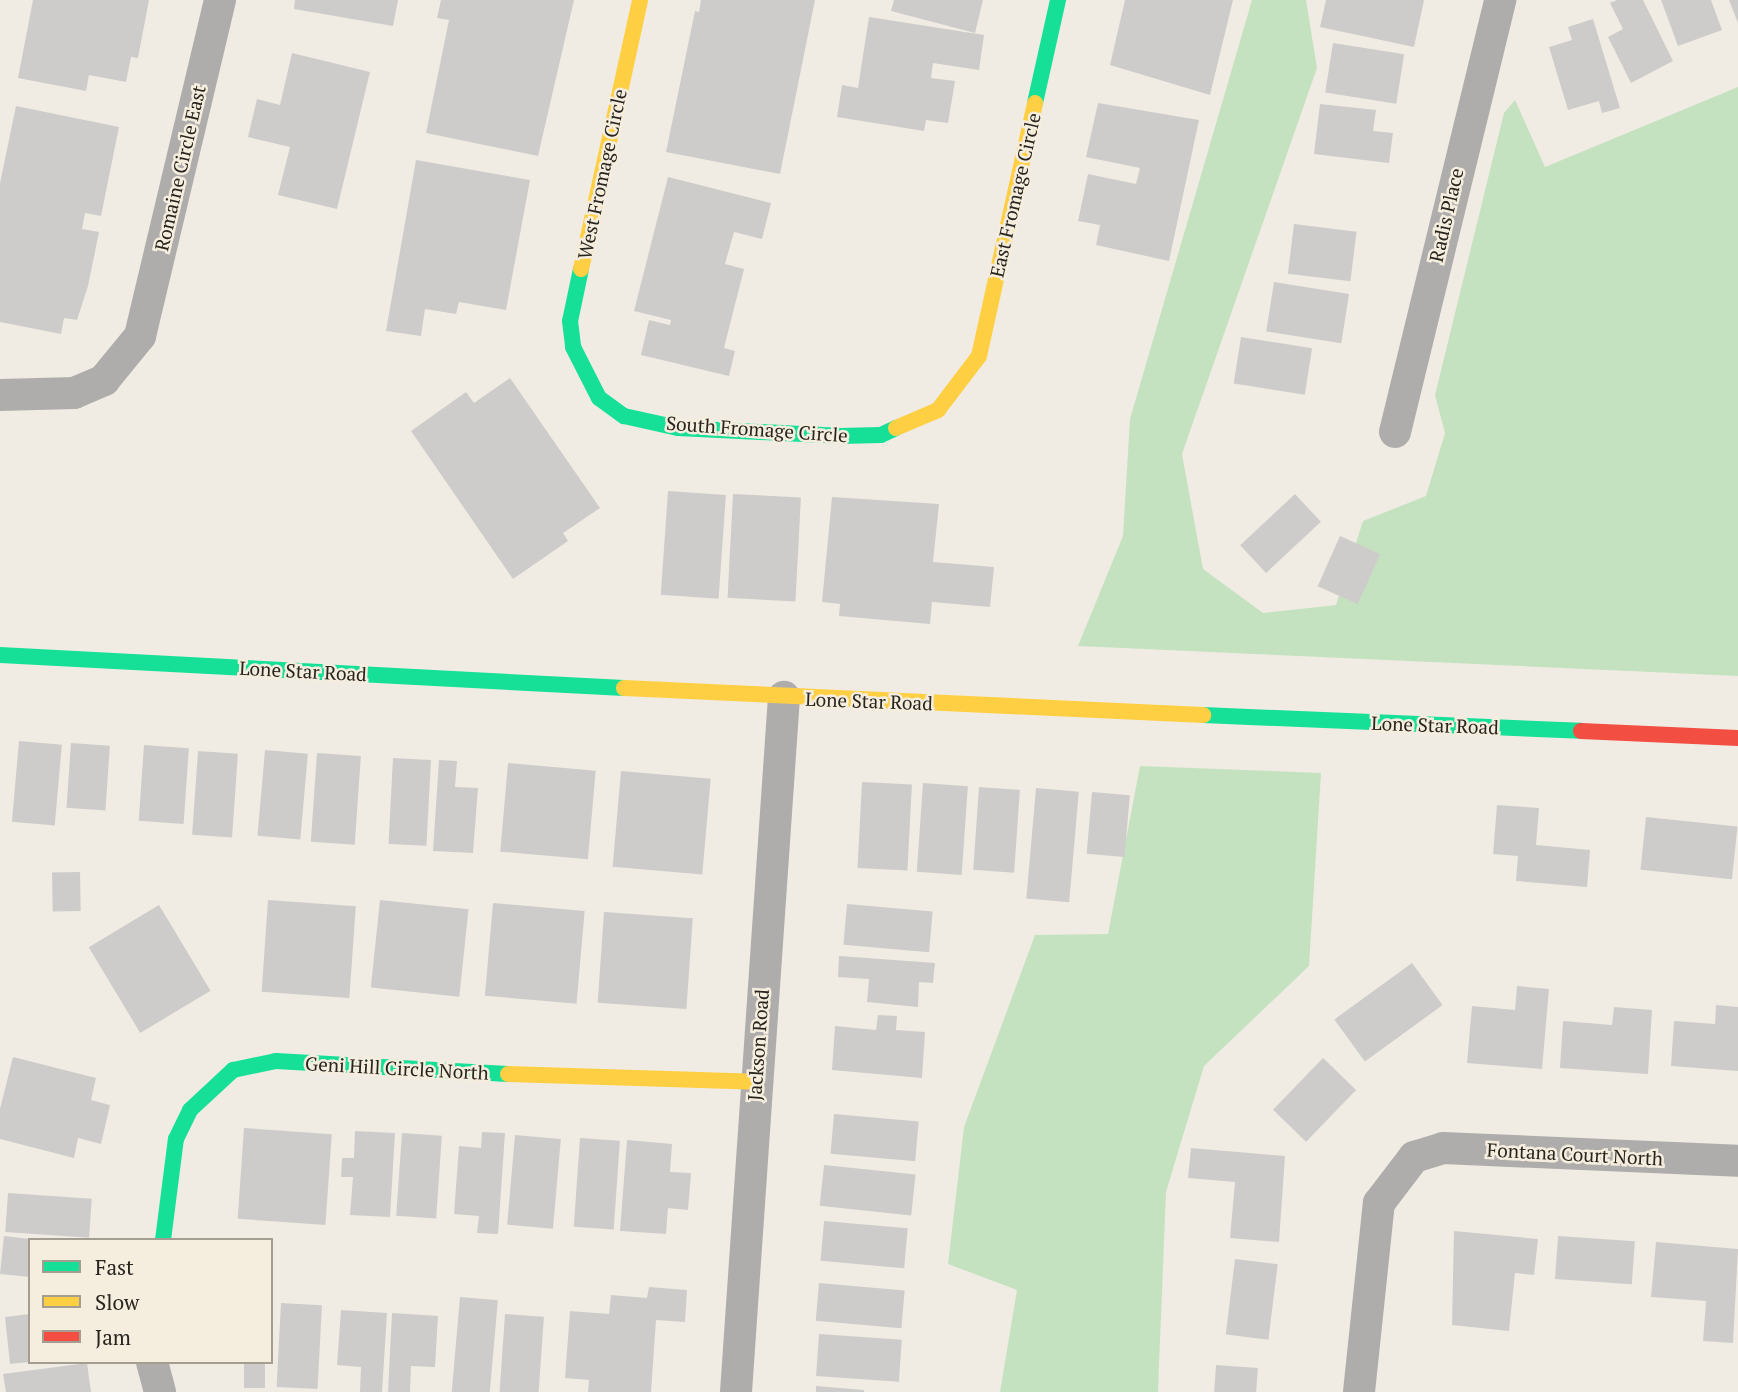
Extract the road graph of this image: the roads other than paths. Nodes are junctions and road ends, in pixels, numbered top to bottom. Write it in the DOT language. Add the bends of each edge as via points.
graph roads {
  1 [pos="220,0"];
  2 [pos="640,0"];
  3 [pos="1058,0"];
  4 [pos="1500,0"];
  5 [pos="573,348"];
  6 [pos="961,385"];
  7 [pos="0,395"];
  8 [pos="1395,432"];
  9 [pos="0,655"];
  10 [pos="783,697"];
  11 [pos="1738,738"];
  12 [pos="756,1082"];
  13 [pos="1738,1161"];
  14 [pos="163,1238"];
  15 [pos="153,1364"];
  16 [pos="160,1392"];
  17 [pos="736,1392"];
  18 [pos="1359,1392"];
  1 -- 7 [label="street, Romaine Circle East" via="140,336 104,380 74,393"];
  2 -- 5 [label="street, West Fromage Circle" via="570,321"];
  3 -- 6 [label="street, East Fromage Circle" via="979,356"];
  4 -- 8 [label="street, Radis Place"];
  5 -- 6 [label="street, South Fromage Circle" via="599,398 624,416 678,428 881,435 938,410"];
  9 -- 10 [label="street, Lone Star Road"];
  10 -- 11 [label="street, Lone Star Road"];
  10 -- 12 [label="street, Jackson Road"];
  12 -- 14 [label="street, Geni Hill Circle North" via="650,1082 276,1061 233,1070 190,1110 176,1139"];
  12 -- 17 [label="street, Jackson Road"];
  13 -- 18 [label="street, Fontana Court North" via="1443,1148 1414,1157 1379,1203"];
  15 -- 16 [label="street"];
}
